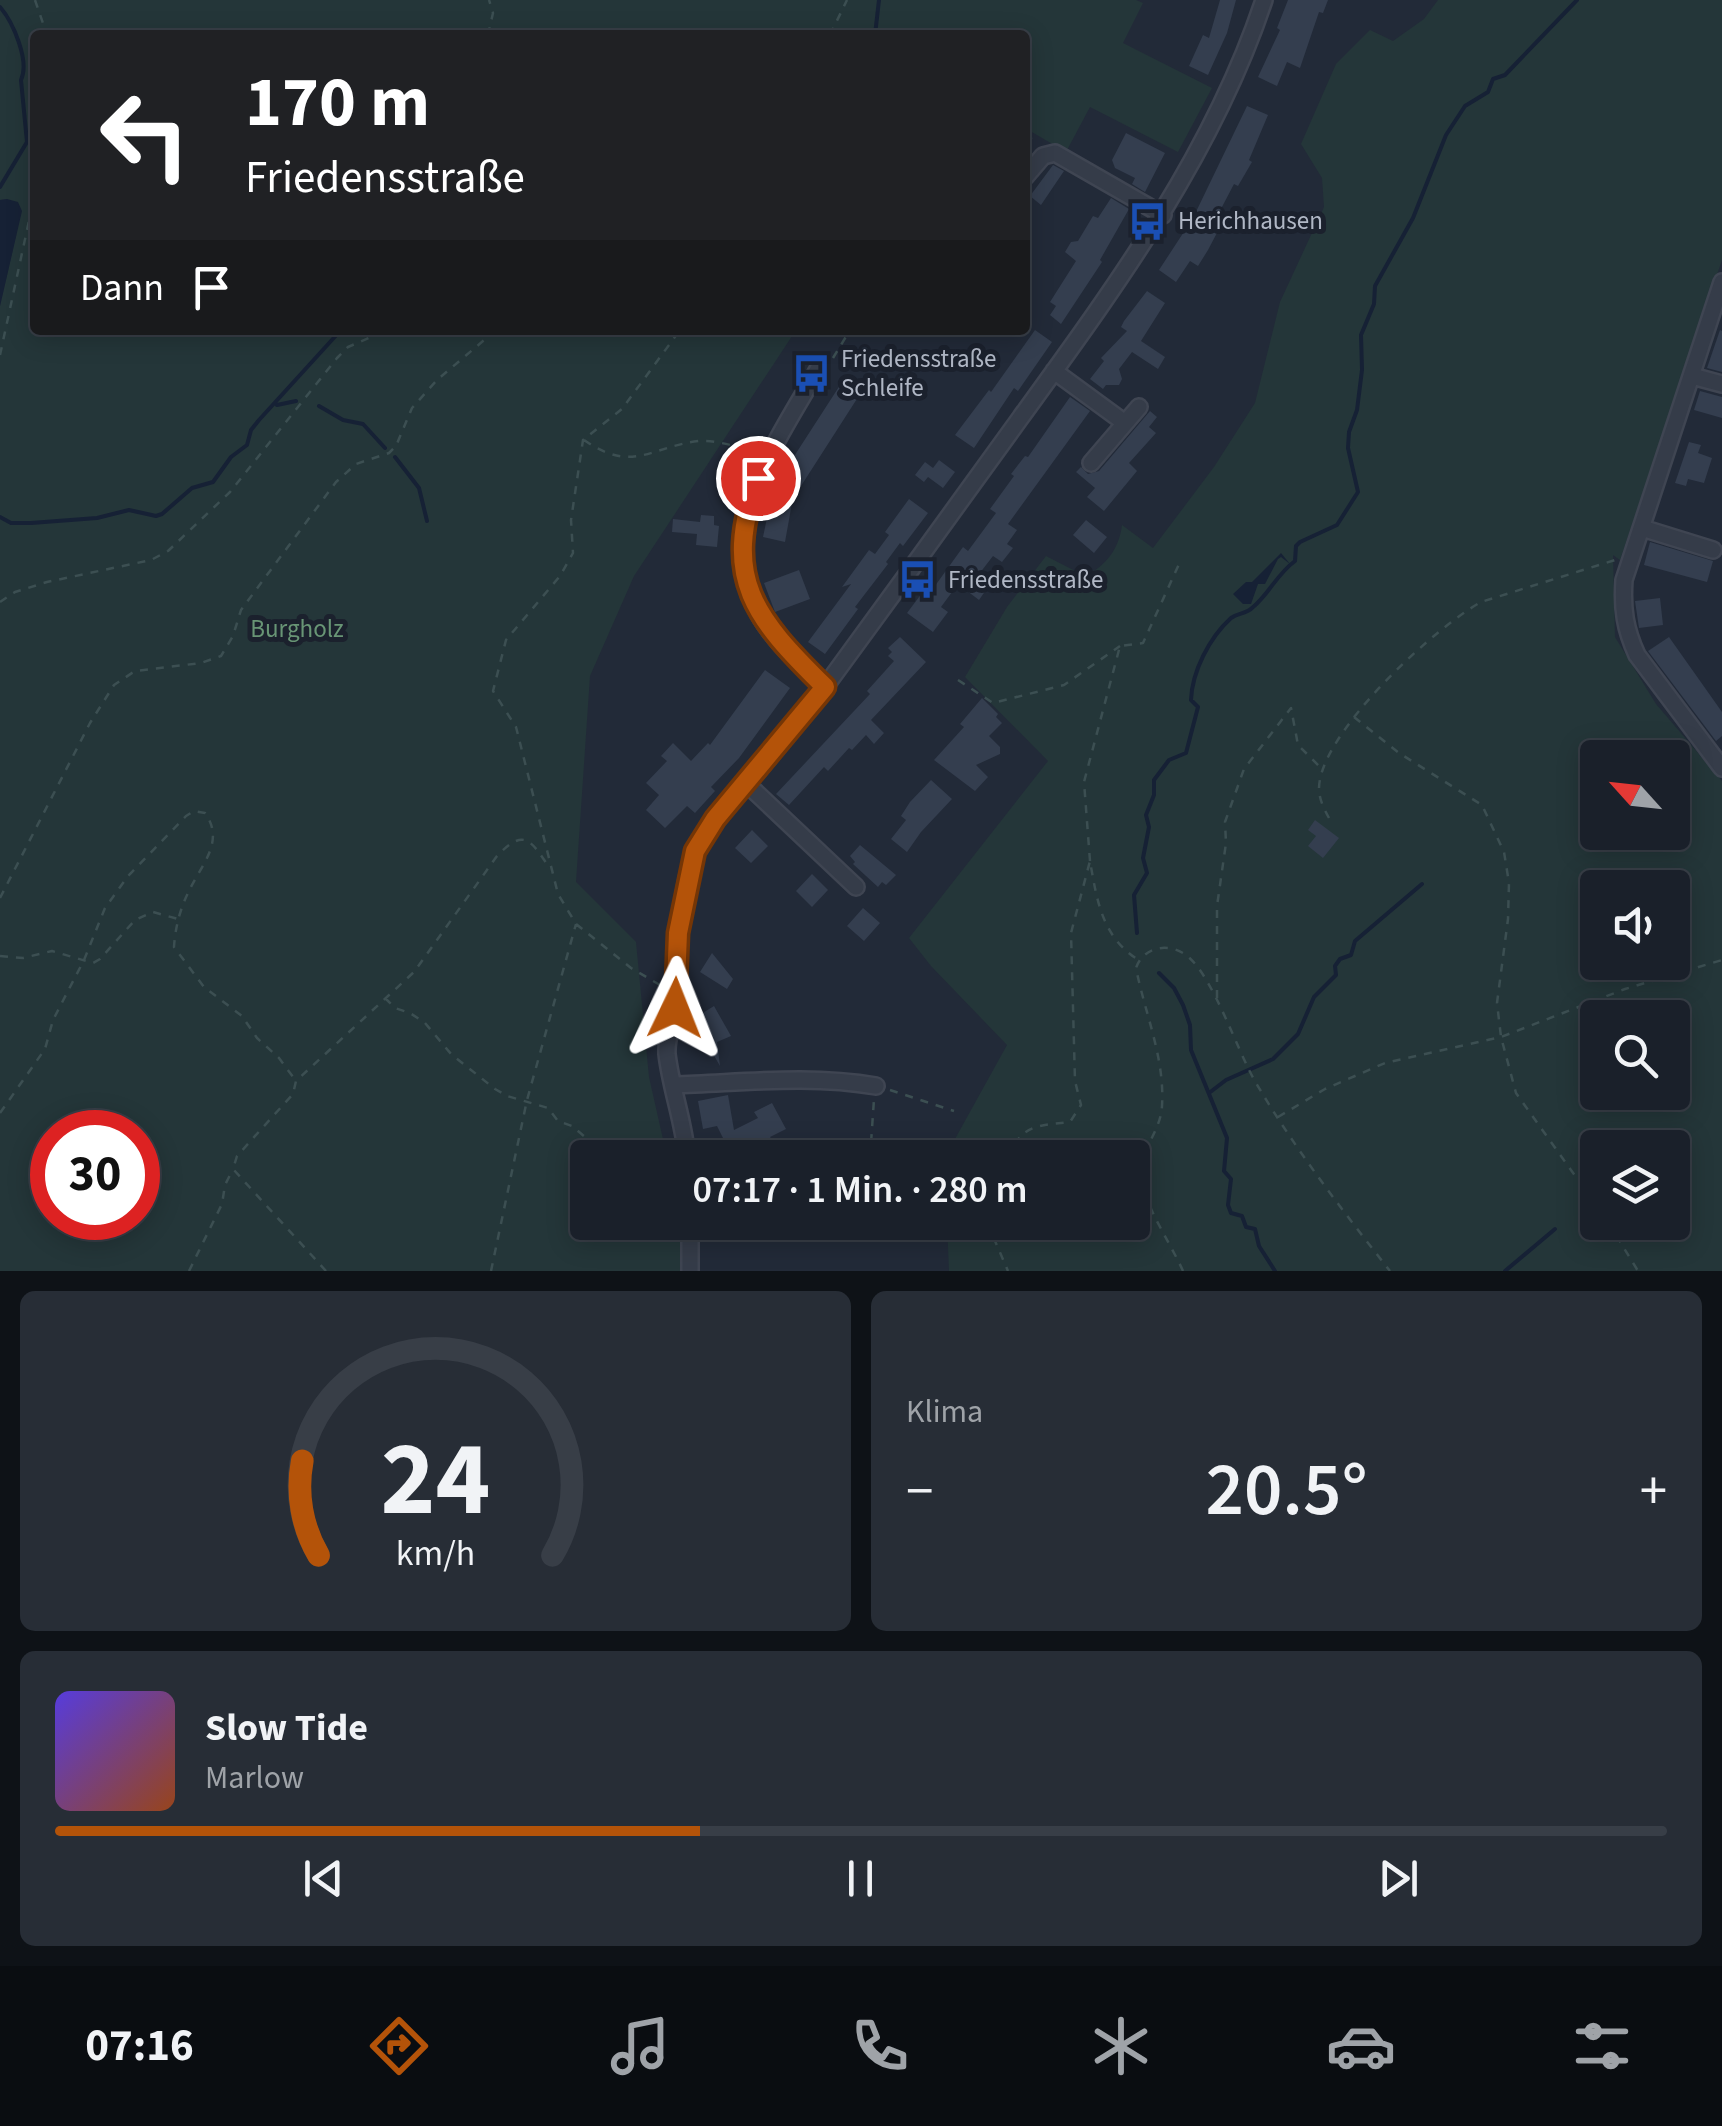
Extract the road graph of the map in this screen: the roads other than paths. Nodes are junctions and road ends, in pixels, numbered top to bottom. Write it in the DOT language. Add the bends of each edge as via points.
graph roads {
  1 [pos="1264,0"];
  2 [pos="1030,170"];
  3 [pos="1163,214"];
  4 [pos="1722,282"];
  5 [pos="820,366"];
  6 [pos="1054,371"];
  7 [pos="1692,376"];
  8 [pos="1722,384"];
  9 [pos="1139,407"];
  10 [pos="1125,423"];
  11 [pos="1092,463"];
  12 [pos="1642,528"];
  13 [pos="1713,550"];
  14 [pos="825,687"];
  15 [pos="1722,768"];
  16 [pos="747,784"];
  17 [pos="856,888"];
  18 [pos="674,1085"];
  19 [pos="876,1086"];
  20 [pos="686,1140"];
  21 [pos="690,1240"];
  22 [pos="690,1271"];
  1 -- 3 [label="street" via="1199,150"];
  2 -- 3 [label="street" via="1055,153"];
  3 -- 6 [label="street"];
  4 -- 7 [label="street"];
  5 -- 14 [label="street" via="758,478 742,556 760,617"];
  6 -- 10 [label="street"];
  6 -- 14 [label="street"];
  7 -- 8 [label="street"];
  7 -- 12 [label="street"];
  9 -- 10 [label="street"];
  10 -- 11 [label="street"];
  12 -- 13 [label="street"];
  12 -- 15 [label="street" via="1624,580 1628,634"];
  14 -- 16 [label="street"];
  16 -- 17 [label="street"];
  16 -- 18 [label="street" via="695,851 667,1040"];
  18 -- 19 [label="street" via="792,1080"];
  18 -- 20 [label="street"];
  21 -- 22 [label="street"];
}
